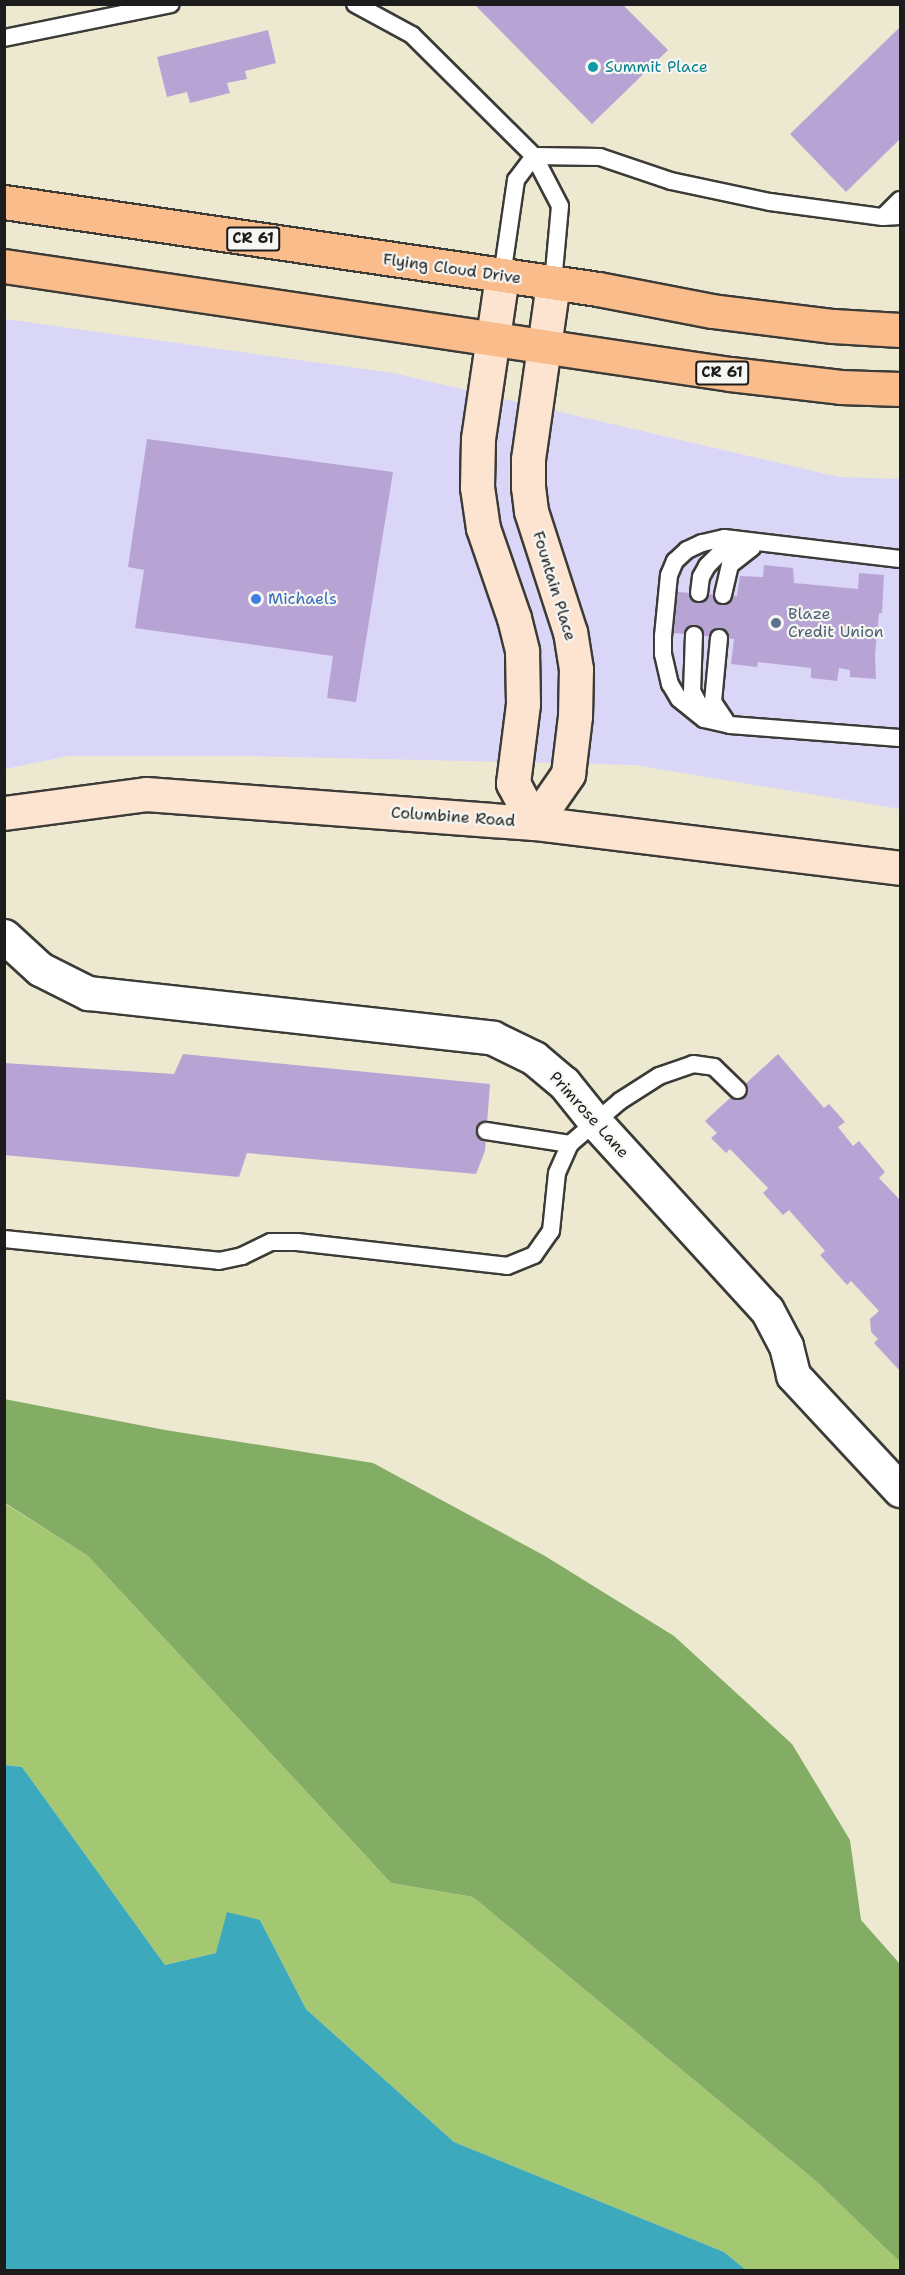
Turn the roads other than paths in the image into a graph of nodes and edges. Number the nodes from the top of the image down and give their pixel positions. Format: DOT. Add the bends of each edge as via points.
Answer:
graph roads {
  1 [pos="171,4"];
  2 [pos="355,4"];
  3 [pos="4,38"];
  4 [pos="534,156"];
  5 [pos="900,200"];
  6 [pos="4,202"];
  7 [pos="900,216"];
  8 [pos="883,217"];
  9 [pos="4,266"];
  10 [pos="502,276"];
  11 [pos="553,283"];
  12 [pos="900,330"];
  13 [pos="492,339"];
  14 [pos="544,347"];
  15 [pos="900,389"];
  16 [pos="761,543"];
  17 [pos="900,559"];
  18 [pos="699,593"];
  19 [pos="723,595"];
  20 [pos="694,635"];
  21 [pos="719,638"];
  22 [pos="730,725"];
  23 [pos="900,738"];
  24 [pos="4,813"];
  25 [pos="534,823"];
  26 [pos="900,868"];
  27 [pos="4,936"];
  28 [pos="738,1090"];
  29 [pos="596,1122"];
  30 [pos="486,1131"];
  31 [pos="570,1144"];
  32 [pos="4,1239"];
  33 [pos="900,1490"];
  1 -- 3 [label="lane"];
  2 -- 4 [label="lane" via="412,35"];
  4 -- 8 [label="lane" via="600,158 671,181 770,202"];
  4 -- 10 [label="lane" via="516,180"];
  4 -- 11 [label="lane" via="560,206"];
  5 -- 8 [label="lane"];
  6 -- 10 [label="main road, Flying Cloud Drive / CR 61"];
  7 -- 8 [label="lane"];
  9 -- 13 [label="main road, CR 61"];
  10 -- 11 [label="main road, Flying Cloud Drive / CR 61"];
  10 -- 13 [label="street"];
  11 -- 12 [label="main road, Flying Cloud Drive / CR 61" via="712,311"];
  11 -- 14 [label="street, Fountain Place"];
  13 -- 14 [label="main road, CR 61"];
  13 -- 25 [label="street" via="478,439 477,487 483,528 522,651 523,704 513,783"];
  14 -- 15 [label="main road, CR 61" via="840,387"];
  14 -- 25 [label="street, Fountain Place" via="528,459 528,487 531,512 570,632 576,669 568,774"];
  16 -- 17 [label="lane"];
  16 -- 18 [label="lane" via="718,555 701,577"];
  16 -- 19 [label="lane" via="730,565"];
  16 -- 22 [label="lane" via="724,538 702,543 675,561 669,575 663,654 670,684 690,710 704,719"];
  20 -- 22 [label="lane" via="692,691 709,714"];
  21 -- 22 [label="lane" via="713,702"];
  22 -- 23 [label="lane"];
  24 -- 25 [label="street, Columbine Road" via="146,794"];
  25 -- 26 [label="street, Columbine Road"];
  27 -- 29 [label="street, Primrose Lane" via="40,969 88,993 493,1038 534,1058 564,1083"];
  28 -- 29 [label="lane" via="714,1067 693,1064 639,1087"];
  29 -- 31 [label="lane"];
  29 -- 33 [label="street, Primrose Lane" via="767,1310 786,1346 794,1375"];
  30 -- 31 [label="lane"];
  31 -- 32 [label="lane" via="557,1173 551,1231 534,1255 507,1266 297,1242 271,1242 242,1256 219,1260"];
}
